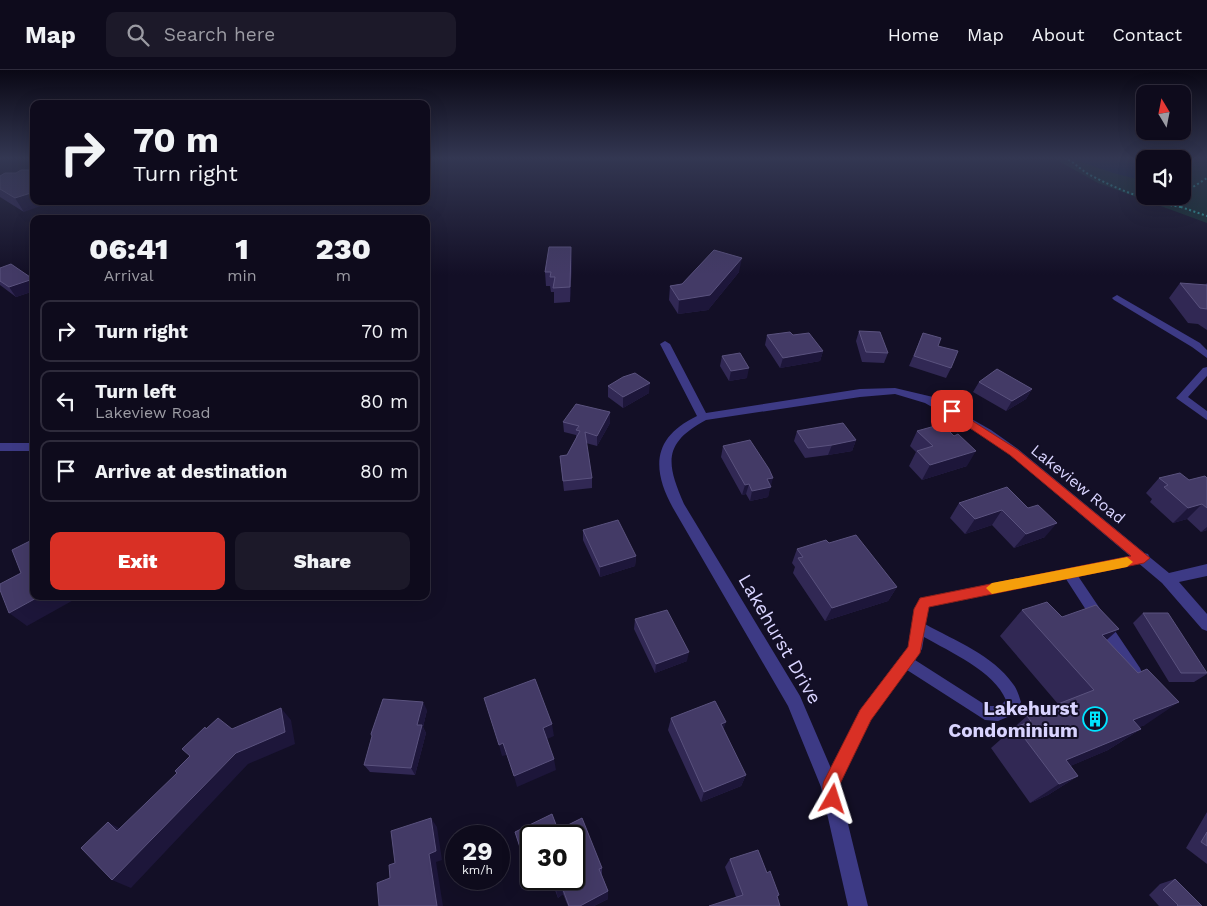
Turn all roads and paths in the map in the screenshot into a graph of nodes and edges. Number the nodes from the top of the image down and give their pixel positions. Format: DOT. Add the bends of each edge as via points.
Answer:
graph roads {
  1 [pos="1144,197"];
  2 [pos="1181,207"];
  3 [pos="1207,216"];
  4 [pos="1117,298"];
  5 [pos="665,344"];
  6 [pos="1207,355"];
  7 [pos="1207,370"];
  8 [pos="1207,416"];
  9 [pos="703,418"];
  10 [pos="0,447"];
  11 [pos="30,447"];
  12 [pos="1144,558"];
  13 [pos="1207,570"];
  14 [pos="1070,574"];
  15 [pos="1167,579"];
  16 [pos="1207,624"];
  17 [pos="919,627"];
  18 [pos="906,662"];
  19 [pos="1135,673"];
  20 [pos="830,787"];
  21 [pos="858,906"];
  1 -- 2 [label="path"];
  2 -- 3 [label="path"];
  4 -- 6 [label="street" via="1196,345"];
  5 -- 9 [label="street"];
  7 -- 8 [label="street" via="1181,398"];
  9 -- 12 [label="street, Lakeview Road" via="860,393 895,392 929,400 952,411 1007,448"];
  9 -- 20 [label="street, Lakehurst Drive" via="689,423 667,447 664,468 668,483 678,506 794,700"];
  10 -- 11 [label="lane"];
  12 -- 14 [label="lane"];
  12 -- 15 [label="street, Lakeview Road"];
  13 -- 15 [label="street"];
  14 -- 17 [label="lane" via="934,598 925,602 921,609"];
  14 -- 19 [label="lane"];
  15 -- 16 [label="street, Lakeview Road"];
  17 -- 18 [label="lane" via="915,649"];
  17 -- 18 [label="lane" via="997,674 1012,693 1014,702 998,715 985,712"];
  18 -- 20 [label="lane" via="865,715"];
  20 -- 21 [label="street, Lakehurst Drive"];
}
